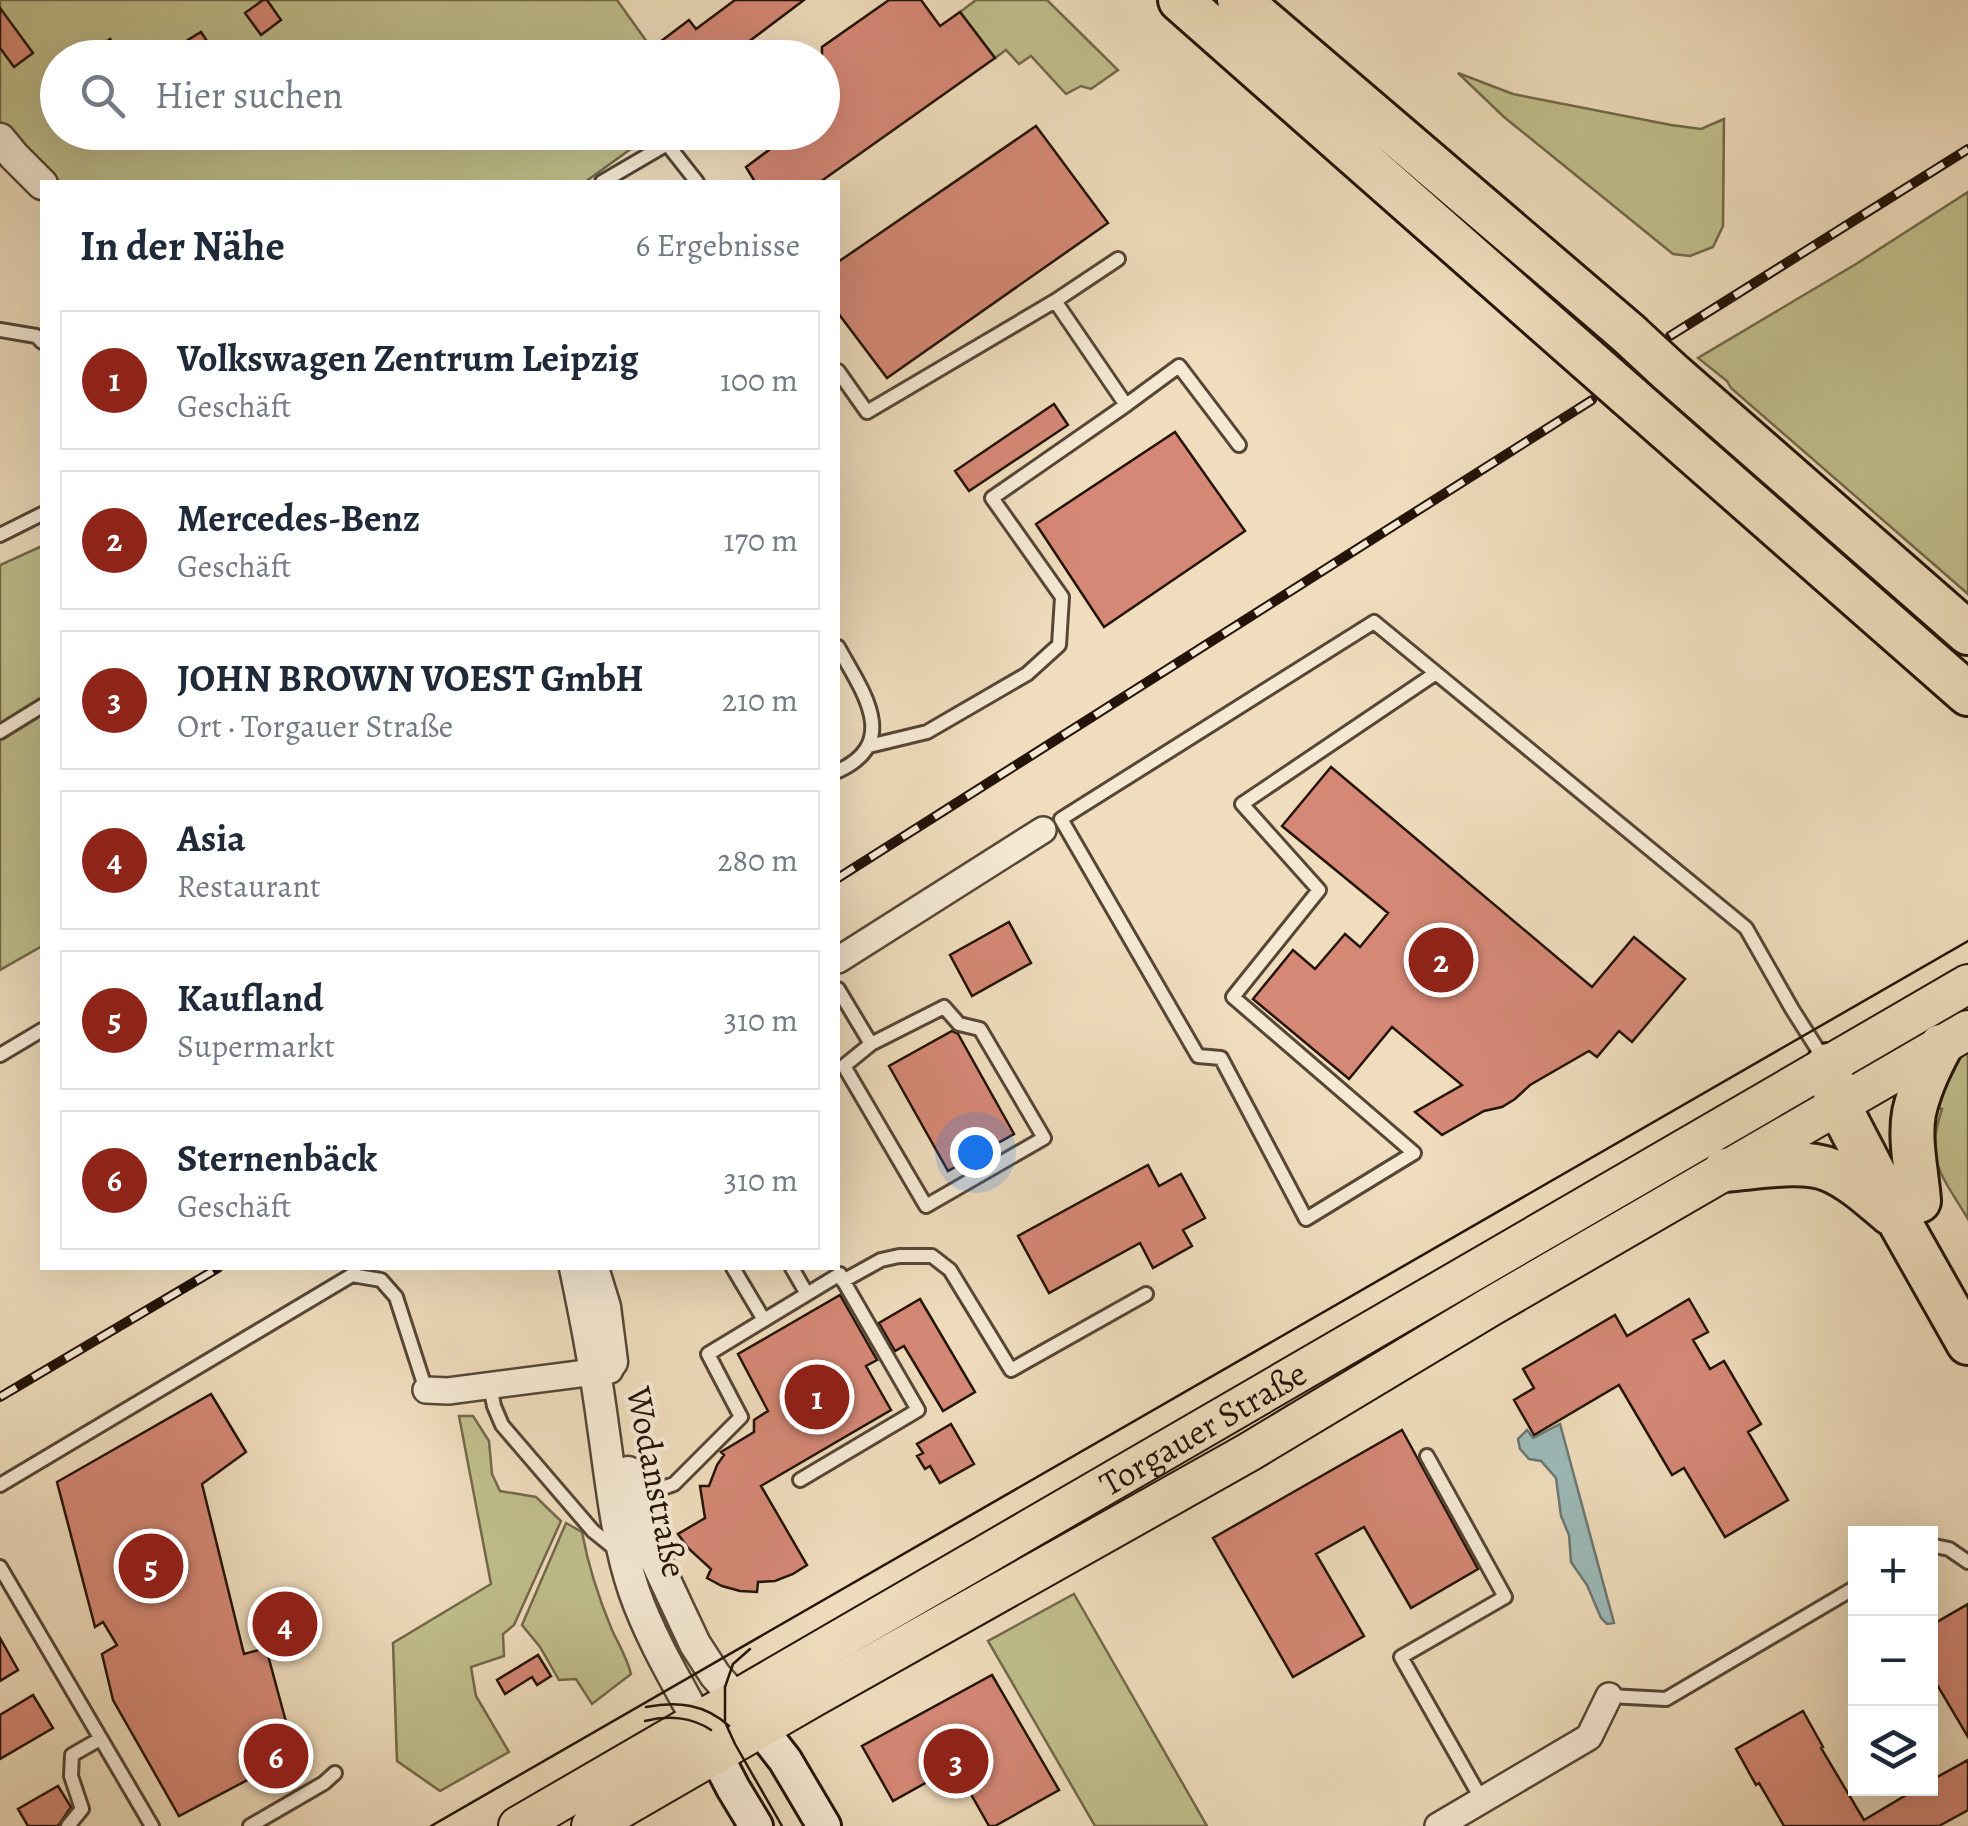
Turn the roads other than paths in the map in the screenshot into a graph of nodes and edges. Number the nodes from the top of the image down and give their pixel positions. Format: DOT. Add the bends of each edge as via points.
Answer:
graph roads {
  1 [pos="1180,0"];
  2 [pos="1239,0"];
  3 [pos="0,139"];
  4 [pos="658,150"];
  5 [pos="673,150"];
  6 [pos="605,180"];
  7 [pos="695,180"];
  8 [pos="40,182"];
  9 [pos="1118,259"];
  10 [pos="1055,301"];
  11 [pos="0,330"];
  12 [pos="40,340"];
  13 [pos="840,374"];
  14 [pos="1126,405"];
  15 [pos="1239,445"];
  16 [pos="40,515"];
  17 [pos="0,535"];
  18 [pos="1968,634"];
  19 [pos="840,651"];
  20 [pos="1436,673"];
  21 [pos="1968,694"];
  22 [pos="40,707"];
  23 [pos="0,732"];
  24 [pos="869,746"];
  25 [pos="840,769"];
  26 [pos="1044,830"];
  27 [pos="840,959"];
  28 [pos="1968,984"];
  29 [pos="840,992"];
  30 [pos="40,1031"];
  31 [pos="1955,1038"];
  32 [pos="871,1044"];
  33 [pos="0,1056"];
  34 [pos="1841,1088"];
  35 [pos="1725,1170"];
  36 [pos="1909,1210"];
  37 [pos="575,1270"];
  38 [pos="594,1270"];
  39 [pos="734,1270"];
  40 [pos="793,1270"];
  41 [pos="840,1274"];
  42 [pos="1968,1285"];
  43 [pos="807,1294"];
  44 [pos="1146,1294"];
  45 [pos="764,1320"];
  46 [pos="1968,1343"];
  47 [pos="604,1371"];
  48 [pos="490,1386"];
  49 [pos="426,1390"];
  50 [pos="1426,1456"];
  51 [pos="800,1480"];
  52 [pos="0,1485"];
  53 [pos="634,1498"];
  54 [pos="1938,1547"];
  55 [pos="624,1555"];
  56 [pos="1968,1562"];
  57 [pos="0,1567"];
  58 [pos="1848,1592"];
  59 [pos="1609,1696"];
  60 [pos="736,1699"];
  61 [pos="698,1721"];
  62 [pos="762,1728"];
  63 [pos="100,1739"];
  64 [pos="716,1754"];
  65 [pos="335,1773"];
  66 [pos="1482,1800"];
  67 [pos="1447,1824"];
  68 [pos="68,1826"];
  69 [pos="152,1826"];
  70 [pos="250,1826"];
  71 [pos="518,1826"];
  72 [pos="591,1826"];
  73 [pos="756,1826"];
  74 [pos="824,1826"];
  1 -- 21 [label="highway, bridge"];
  2 -- 18 [label="highway, bridge"];
  3 -- 8 [label="street"];
  4 -- 6 [label="lane"];
  5 -- 7 [label="lane"];
  9 -- 10 [label="lane"];
  10 -- 13 [label="lane" via="867,412"];
  10 -- 14 [label="lane"];
  11 -- 12 [label="lane"];
  14 -- 15 [label="lane" via="1179,366"];
  14 -- 24 [label="lane" via="992,498 1062,597 1059,645 1028,674 927,732"];
  16 -- 17 [label="lane"];
  19 -- 24 [label="lane" via="872,710"];
  20 -- 20 [label="lane" via="1374,622 1061,819 1198,1056 1221,1058 1306,1219 1414,1152 1233,997 1318,890 1242,804"];
  20 -- 34 [label="lane" via="1746,928"];
  22 -- 23 [label="lane"];
  24 -- 25 [label="lane"];
  26 -- 27 [label="street"];
  28 -- 34 [label="main road, Torgauer Straße" via="1889,1031"];
  29 -- 32 [label="lane"];
  30 -- 33 [label="lane"];
  31 -- 34 [label="main road"];
  31 -- 36 [label="highway" via="1931,1065 1914,1110"];
  32 -- 32 [label="lane" via="844,1066 926,1206 1044,1138 980,1029 959,1024 944,1008"];
  34 -- 35 [label="main road, Torgauer Straße"];
  34 -- 36 [label="highway"];
  34 -- 60 [label="main road, Torgauer Straße"];
  35 -- 36 [label="highway" via="1798,1164 1831,1170"];
  35 -- 62 [label="main road, Torgauer Straße" via="1250,1452"];
  36 -- 42 [label="highway"];
  36 -- 46 [label="highway"];
  37 -- 47 [label="street, Wodanstraße"];
  38 -- 47 [label="street, Wodanstraße" via="605,1307"];
  39 -- 45 [label="lane"];
  40 -- 43 [label="lane"];
  41 -- 43 [label="lane"];
  41 -- 44 [label="lane" via="899,1256 932,1256 950,1270 1011,1370"];
  41 -- 51 [label="lane" via="918,1410"];
  43 -- 45 [label="lane"];
  45 -- 53 [label="lane" via="708,1354 741,1417 674,1484"];
  47 -- 48 [label="street"];
  47 -- 53 [label="street, Wodanstraße"];
  47 -- 55 [label="street, Wodanstraße" via="610,1476"];
  48 -- 49 [label="street"];
  48 -- 55 [label="lane" via="502,1425 592,1531"];
  49 -- 52 [label="lane" via="396,1297 381,1280 352,1275"];
  50 -- 66 [label="lane" via="1505,1597 1401,1657"];
  53 -- 60 [label="street, Wodanstraße" via="644,1535 695,1644"];
  54 -- 56 [label="lane"];
  55 -- 61 [label="street, Wodanstraße" via="659,1649"];
  57 -- 63 [label="lane"];
  58 -- 59 [label="lane" via="1666,1699"];
  59 -- 66 [label="street" via="1588,1737"];
  60 -- 61 [label="main road, Torgauer Straße"];
  60 -- 62 [label="main road, Wodanstraße"];
  61 -- 64 [label="main road, Wodanstraße"];
  61 -- 71 [label="main road, Torgauer Straße"];
  62 -- 64 [label="main road, Torgauer Straße"];
  62 -- 74 [label="main road, Wodanstraße"];
  63 -- 68 [label="lane" via="72,1755 82,1809"];
  63 -- 69 [label="lane"];
  64 -- 72 [label="main road, Torgauer Straße"];
  64 -- 73 [label="main road, Wodanstraße"];
  65 -- 70 [label="lane"];
  66 -- 67 [label="street"];
}
